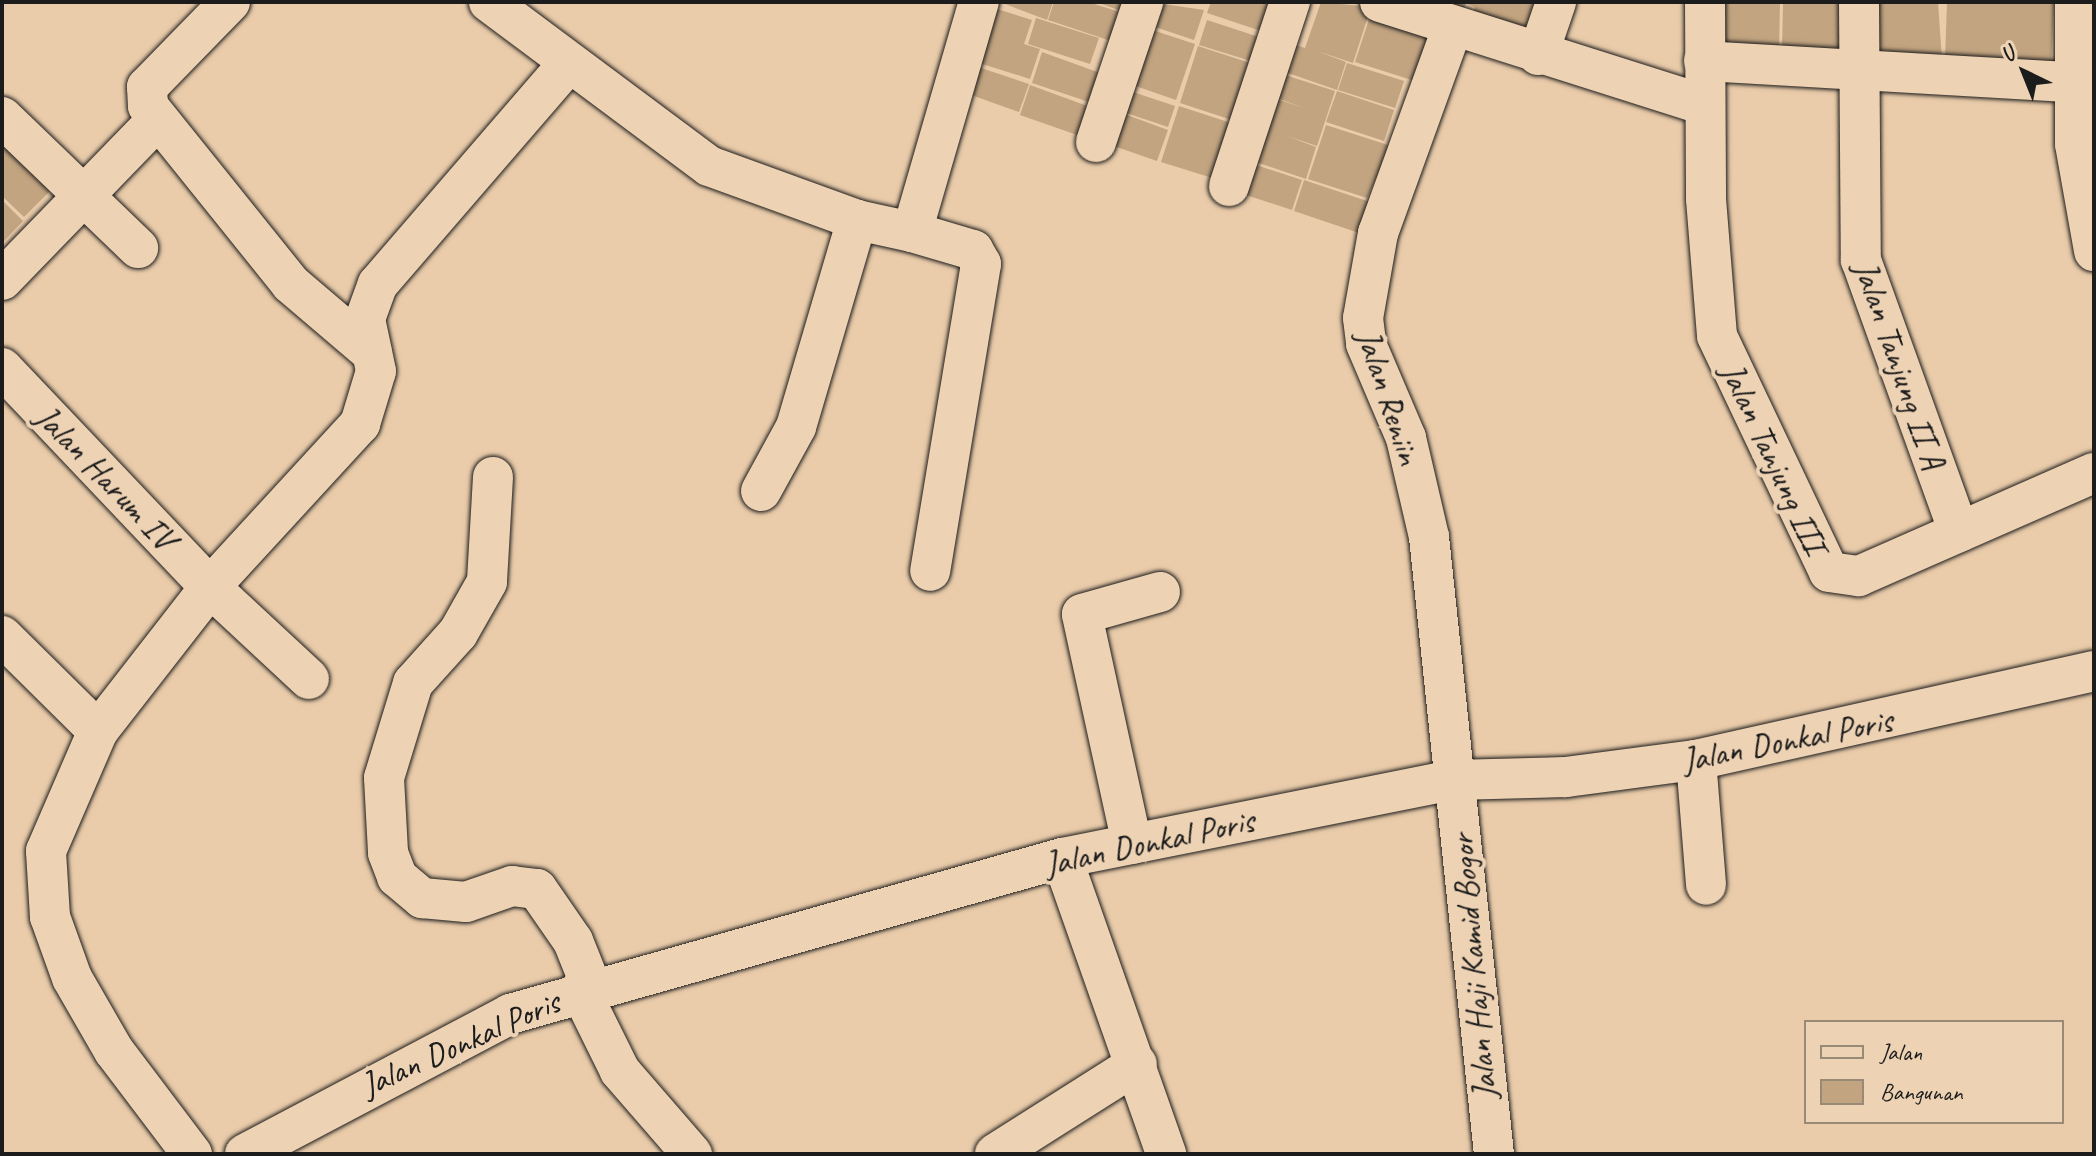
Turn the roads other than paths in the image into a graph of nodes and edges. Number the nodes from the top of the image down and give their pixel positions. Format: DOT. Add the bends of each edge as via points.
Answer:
graph roads {
  1 [pos="230,2"];
  2 [pos="489,2"];
  3 [pos="979,2"];
  4 [pos="1143,2"];
  5 [pos="1290,2"];
  6 [pos="1380,2"];
  7 [pos="1556,2"];
  8 [pos="1705,2"];
  9 [pos="1859,2"];
  10 [pos="2075,2"];
  11 [pos="1453,26"];
  12 [pos="1538,55"];
  13 [pos="1704,61"];
  14 [pos="569,63"];
  15 [pos="1857,71"];
  16 [pos="2073,82"];
  17 [pos="1705,105"];
  18 [pos="2,117"];
  19 [pos="156,121"];
  20 [pos="1096,142"];
  21 [pos="1229,186"];
  22 [pos="81,194"];
  23 [pos="857,220"];
  24 [pos="912,232"];
  25 [pos="138,248"];
  26 [pos="2094,251"];
  27 [pos="2,280"];
  28 [pos="372,353"];
  29 [pos="2,368"];
  30 [pos="2094,473"];
  31 [pos="493,477"];
  32 [pos="761,491"];
  33 [pos="1959,532"];
  34 [pos="930,571"];
  35 [pos="210,587"];
  36 [pos="1160,592"];
  37 [pos="2,636"];
  38 [pos="2094,671"];
  39 [pos="309,679"];
  40 [pos="98,731"];
  41 [pos="1696,760"];
  42 [pos="1454,780"];
  43 [pos="1132,844"];
  44 [pos="1062,858"];
  45 [pos="1706,885"];
  46 [pos="586,988"];
  47 [pos="1137,1064"];
  48 [pos="192,1154"];
  49 [pos="245,1154"];
  50 [pos="692,1154"];
  51 [pos="995,1154"];
  52 [pos="1166,1154"];
  53 [pos="1494,1154"];
  1 -- 19 [label="street" via="147,87"];
  2 -- 14 [label="street"];
  3 -- 24 [label="street"];
  4 -- 20 [label="street"];
  5 -- 21 [label="street"];
  6 -- 11 [label="street"];
  7 -- 12 [label="street"];
  8 -- 13 [label="street, Jalan Tanjung III"];
  9 -- 15 [label="street, Jalan Tanjung II A"];
  10 -- 16 [label="street"];
  11 -- 12 [label="street"];
  11 -- 42 [label="street, Jalan Reniin" via="1378,233 1364,281 1363,318 1366,344 1406,438 1429,537"];
  12 -- 17 [label="street"];
  13 -- 15 [label="street"];
  13 -- 17 [label="street, Jalan Tanjung III"];
  14 -- 23 [label="street" via="709,166"];
  14 -- 28 [label="street" via="378,284 365,319"];
  15 -- 16 [label="street"];
  15 -- 33 [label="street, Jalan Tanjung II A" via="1861,260"];
  16 -- 26 [label="street" via="2075,144"];
  17 -- 33 [label="street, Jalan Tanjung III" via="1717,336 1824,565 1835,577 1859,576"];
  18 -- 22 [label="street"];
  19 -- 22 [label="street"];
  19 -- 28 [label="street" via="307,302"];
  22 -- 25 [label="street"];
  22 -- 27 [label="street"];
  23 -- 24 [label="street"];
  23 -- 32 [label="street" via="796,427"];
  24 -- 34 [label="street" via="973,250 981,264"];
  28 -- 35 [label="street" via="372,397 360,424"];
  29 -- 35 [label="street, Jalan Harum IV"];
  30 -- 33 [label="street, Jalan Tanjung III"];
  31 -- 46 [label="street" via="487,582 458,633 413,683 384,778 388,853 397,877 422,898 466,902 512,886 537,889 566,928"];
  35 -- 39 [label="street, Jalan Harum IV"];
  35 -- 40 [label="street"];
  36 -- 43 [label="street" via="1082,614"];
  37 -- 40 [label="street"];
  38 -- 41 [label="street, Jalan Donkal Poris"];
  40 -- 48 [label="street" via="46,851 50,917 72,978 114,1051"];
  41 -- 42 [label="street, Jalan Donkal Poris" via="1566,777"];
  41 -- 45 [label="street"];
  42 -- 43 [label="street, Jalan Donkal Poris"];
  42 -- 53 [label="street, Jalan Haji Kamid Bogor"];
  43 -- 44 [label="street, Jalan Donkal Poris"];
  44 -- 46 [label="street, Jalan Donkal Poris" via="777,944"];
  44 -- 47 [label="street"];
  46 -- 49 [label="street, Jalan Donkal Poris" via="496,1020"];
  46 -- 50 [label="street" via="620,1071"];
  47 -- 51 [label="street"];
  47 -- 52 [label="street"];
}
